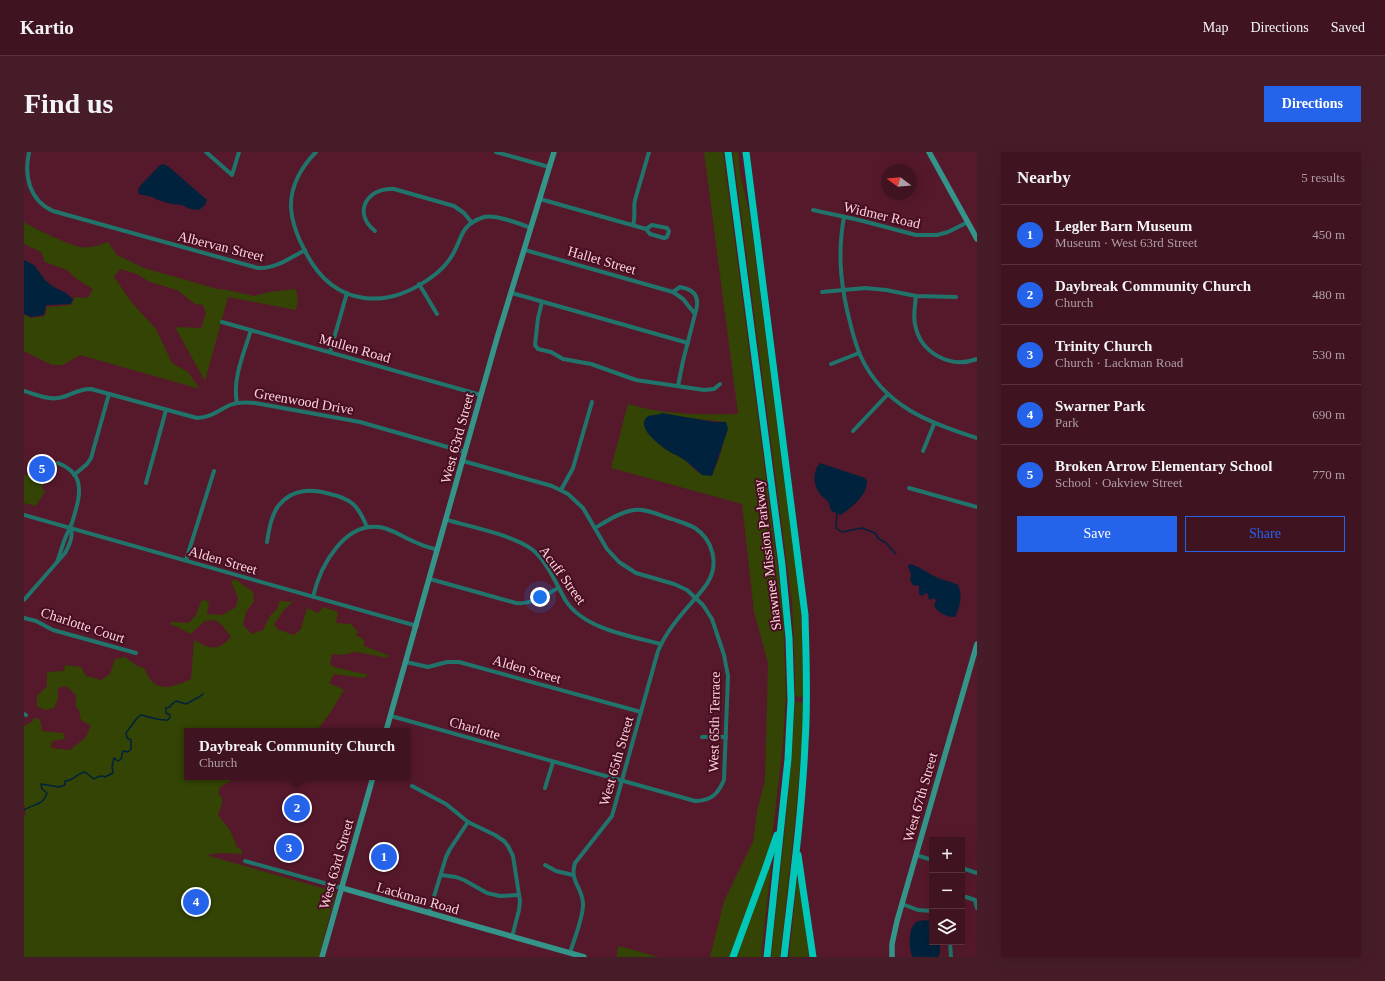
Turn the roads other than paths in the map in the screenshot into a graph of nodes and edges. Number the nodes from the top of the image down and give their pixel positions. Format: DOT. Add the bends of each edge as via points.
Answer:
graph roads {
  1 [pos="29,152"];
  2 [pos="206,152"];
  3 [pos="239,152"];
  4 [pos="316,152"];
  5 [pos="496,152"];
  6 [pos="554,152"];
  7 [pos="649,152"];
  8 [pos="728,152"];
  9 [pos="742,152"];
  10 [pos="746,152"];
  11 [pos="929,152"];
  12 [pos="549,167"];
  13 [pos="750,186"];
  14 [pos="540,199"];
  15 [pos="813,210"];
  16 [pos="844,217"];
  17 [pos="472,222"];
  18 [pos="968,222"];
  19 [pos="633,225"];
  20 [pos="531,228"];
  21 [pos="646,229"];
  22 [pos="375,231"];
  23 [pos="977,238"];
  24 [pos="305,250"];
  25 [pos="525,250"];
  26 [pos="419,284"];
  27 [pos="843,290"];
  28 [pos="673,292"];
  29 [pos="822,292"];
  30 [pos="346,293"];
  31 [pos="512,293"];
  32 [pos="916,296"];
  33 [pos="956,297"];
  34 [pos="542,302"];
  35 [pos="437,314"];
  36 [pos="695,314"];
  37 [pos="222,322"];
  38 [pos="251,330"];
  39 [pos="688,343"];
  40 [pos="330,352"];
  41 [pos="860,353"];
  42 [pos="977,359"];
  43 [pos="831,364"];
  44 [pos="720,384"];
  45 [pos="678,386"];
  46 [pos="24,391"];
  47 [pos="109,394"];
  48 [pos="888,394"];
  49 [pos="481,395"];
  50 [pos="592,402"];
  51 [pos="237,404"];
  52 [pos="166,410"];
  53 [pos="934,424"];
  54 [pos="853,431"];
  55 [pos="977,438"];
  56 [pos="923,451"];
  57 [pos="465,452"];
  58 [pos="463,461"];
  59 [pos="58,463"];
  60 [pos="214,471"];
  61 [pos="74,475"];
  62 [pos="146,483"];
  63 [pos="909,488"];
  64 [pos="561,490"];
  65 [pos="977,507"];
  66 [pos="24,515"];
  67 [pos="447,520"];
  68 [pos="367,527"];
  69 [pos="71,528"];
  70 [pos="595,528"];
  71 [pos="267,542"];
  72 [pos="438,550"];
  73 [pos="186,560"];
  74 [pos="430,579"];
  75 [pos="558,588"];
  76 [pos="313,597"];
  77 [pos="696,598"];
  78 [pos="24,600"];
  79 [pos="24,618"];
  80 [pos="417,626"];
  81 [pos="661,644"];
  82 [pos="977,644"];
  83 [pos="136,654"];
  84 [pos="406,662"];
  85 [pos="641,712"];
  86 [pos="391,716"];
  87 [pos="387,728"];
  88 [pos="702,737"];
  89 [pos="726,737"];
  90 [pos="553,762"];
  91 [pos="372,780"];
  92 [pos="622,781"];
  93 [pos="412,786"];
  94 [pos="545,788"];
  95 [pos="708,800"];
  96 [pos="782,820"];
  97 [pos="468,822"];
  98 [pos="797,841"];
  99 [pos="916,855"];
  100 [pos="929,859"];
  101 [pos="245,861"];
  102 [pos="545,864"];
  103 [pos="965,869"];
  104 [pos="977,873"];
  105 [pos="573,875"];
  106 [pos="441,876"];
  107 [pos="342,888"];
  108 [pos="519,895"];
  109 [pos="965,897"];
  110 [pos="902,904"];
  111 [pos="977,908"];
  112 [pos="929,911"];
  113 [pos="429,913"];
  114 [pos="512,937"];
  115 [pos="950,945"];
  116 [pos="570,953"];
  117 [pos="322,957"];
  118 [pos="584,957"];
  119 [pos="733,957"];
  120 [pos="767,957"];
  121 [pos="784,957"];
  122 [pos="813,957"];
  123 [pos="892,957"];
  124 [pos="951,957"];
  1 -- 24 [label="street, Albervan Street" via="25,167 28,186 39,202 53,211 258,268 267,269"];
  2 -- 3 [label="street" via="232,175"];
  4 -- 24 [label="street" via="300,172 292,198 294,227"];
  5 -- 12 [label="street"];
  6 -- 12 [label="street, West 63rd Street"];
  7 -- 19 [label="street" via="635,200"];
  8 -- 96 [label="highway, Shawnee Mission Parkway" via="787,602 790,727"];
  9 -- 13 [label="highway"];
  10 -- 13 [label="highway, Shawnee Mission Parkway"];
  11 -- 18 [label="street"];
  12 -- 14 [label="street, West 63rd Street"];
  13 -- 98 [label="highway, Shawnee Mission Parkway" via="805,616 806,742"];
  14 -- 19 [label="street"];
  14 -- 20 [label="street, West 63rd Street"];
  15 -- 16 [label="street, Widmer Road"];
  16 -- 18 [label="street, Widmer Road" via="909,234 927,236 948,232"];
  16 -- 27 [label="street" via="840,250"];
  17 -- 20 [label="street" via="491,217"];
  17 -- 22 [label="street" via="454,206 388,188 375,192 364,204 366,222"];
  17 -- 26 [label="street" via="466,227 448,262 436,274"];
  18 -- 23 [label="street"];
  19 -- 21 [label="street"];
  20 -- 25 [label="street, West 63rd Street"];
  21 -- 21 [label="street" via="650,234 664,238 669,231 667,228 652,225"];
  24 -- 30 [label="street" via="324,279"];
  25 -- 28 [label="street, Hallet Street"];
  25 -- 31 [label="street, West 63rd Street"];
  26 -- 30 [label="street" via="401,294 380,299 361,298"];
  26 -- 35 [label="street"];
  27 -- 29 [label="street"];
  27 -- 32 [label="street" via="877,288"];
  27 -- 41 [label="street"];
  28 -- 36 [label="street, Hallet Street" via="683,299"];
  28 -- 36 [label="street, Hallet Street" via="680,287 687,288 696,296 698,302"];
  30 -- 40 [label="street"];
  31 -- 34 [label="street"];
  31 -- 49 [label="street, West 63rd Street"];
  32 -- 33 [label="street"];
  32 -- 42 [label="street" via="915,325 926,347 936,356 949,361"];
  34 -- 39 [label="street"];
  34 -- 45 [label="street" via="536,328 538,349 636,380"];
  36 -- 39 [label="street, Hallet Street"];
  37 -- 38 [label="street, Mullen Road"];
  38 -- 40 [label="street, Mullen Road"];
  38 -- 51 [label="street" via="236,383"];
  39 -- 45 [label="street, Hallet Street"];
  40 -- 49 [label="street, Mullen Road"];
  41 -- 43 [label="street"];
  41 -- 48 [label="street" via="869,371"];
  44 -- 45 [label="street" via="714,389 704,390"];
  46 -- 47 [label="street, Greenwood Drive" via="49,398 58,398 83,389"];
  47 -- 52 [label="street, Greenwood Drive"];
  47 -- 61 [label="street" via="91,458"];
  48 -- 53 [label="street" via="907,410"];
  48 -- 54 [label="street"];
  49 -- 57 [label="street, West 63rd Street"];
  50 -- 64 [label="street" via="573,468"];
  51 -- 52 [label="street, Greenwood Drive" via="232,404 205,418 190,417"];
  51 -- 57 [label="street, Greenwood Drive" via="255,403 360,422"];
  52 -- 62 [label="street"];
  53 -- 55 [label="street"];
  53 -- 56 [label="street"];
  57 -- 58 [label="street, West 63rd Street"];
  58 -- 64 [label="street"];
  58 -- 67 [label="street, West 63rd Street"];
  59 -- 61 [label="street"];
  60 -- 73 [label="street"];
  61 -- 69 [label="street" via="80,491"];
  63 -- 65 [label="street"];
  64 -- 70 [label="street" via="580,504"];
  66 -- 69 [label="street, Alden Street"];
  67 -- 72 [label="street, West 63rd Street"];
  67 -- 75 [label="street, Acuff Street" via="525,545 543,561"];
  68 -- 71 [label="street" via="359,510 349,500 317,491 302,491 280,504 272,519"];
  68 -- 72 [label="street" via="384,528"];
  68 -- 76 [label="street" via="348,537 326,562"];
  69 -- 73 [label="street, Alden Street"];
  69 -- 78 [label="street" via="57,562"];
  70 -- 77 [label="street" via="607,549 619,562 636,573 682,588"];
  70 -- 77 [label="street" via="634,510 696,528 702,533 713,555 712,575"];
  72 -- 74 [label="street, West 63rd Street"];
  73 -- 76 [label="street, Alden Street"];
  74 -- 75 [label="street" via="523,604"];
  74 -- 80 [label="street, West 63rd Street"];
  75 -- 81 [label="street, Acuff Street" via="569,605 585,620"];
  76 -- 80 [label="street, Alden Street"];
  77 -- 81 [label="street, West 65th Street" via="670,628"];
  77 -- 89 [label="street, West 65th Terrace" via="712,619 726,665"];
  79 -- 83 [label="street, Charlotte Court" via="53,630"];
  80 -- 84 [label="street, West 63rd Street"];
  81 -- 85 [label="street, West 65th Street"];
  82 -- 99 [label="street, West 67th Street"];
  84 -- 85 [label="street, Alden Street" via="428,667 459,662"];
  84 -- 86 [label="street, West 63rd Street"];
  85 -- 92 [label="street, West 65th Street"];
  86 -- 87 [label="street, West 63rd Street"];
  86 -- 90 [label="street, Charlotte"];
  88 -- 89 [label="street"];
  89 -- 95 [label="street, West 65th Terrace" via="724,780 720,790"];
  90 -- 92 [label="street, Charlotte"];
  90 -- 94 [label="street"];
  91 -- 107 [label="street, West 63rd Street"];
  92 -- 95 [label="street, Charlotte" via="690,800"];
  92 -- 105 [label="street, West 65th Street" via="612,816 577,859"];
  93 -- 97 [label="street" via="446,804"];
  96 -- 119 [label="highway"];
  96 -- 120 [label="highway, Shawnee Mission Parkway"];
  97 -- 106 [label="street" via="450,849"];
  97 -- 108 [label="street" via="495,835 508,846 513,856"];
  98 -- 121 [label="highway, Shawnee Mission Parkway"];
  98 -- 122 [label="highway"];
  99 -- 100 [label="street"];
  99 -- 110 [label="street, West 67th Street"];
  101 -- 107 [label="street, Lackman Road"];
  102 -- 105 [label="street" via="556,871"];
  103 -- 104 [label="street"];
  105 -- 116 [label="street" via="583,906"];
  106 -- 108 [label="street" via="456,877 487,893 500,896"];
  106 -- 113 [label="street"];
  107 -- 113 [label="street, Lackman Road"];
  107 -- 117 [label="street, West 63rd Street"];
  108 -- 114 [label="street" via="519,910"];
  109 -- 111 [label="street" via="975,900"];
  110 -- 112 [label="street"];
  110 -- 123 [label="street, West 67th Street" via="892,944"];
  113 -- 114 [label="street, Lackman Road"];
  114 -- 116 [label="street, Lackman Road"];
  115 -- 124 [label="street"];
  116 -- 118 [label="street, Lackman Road"];
}
